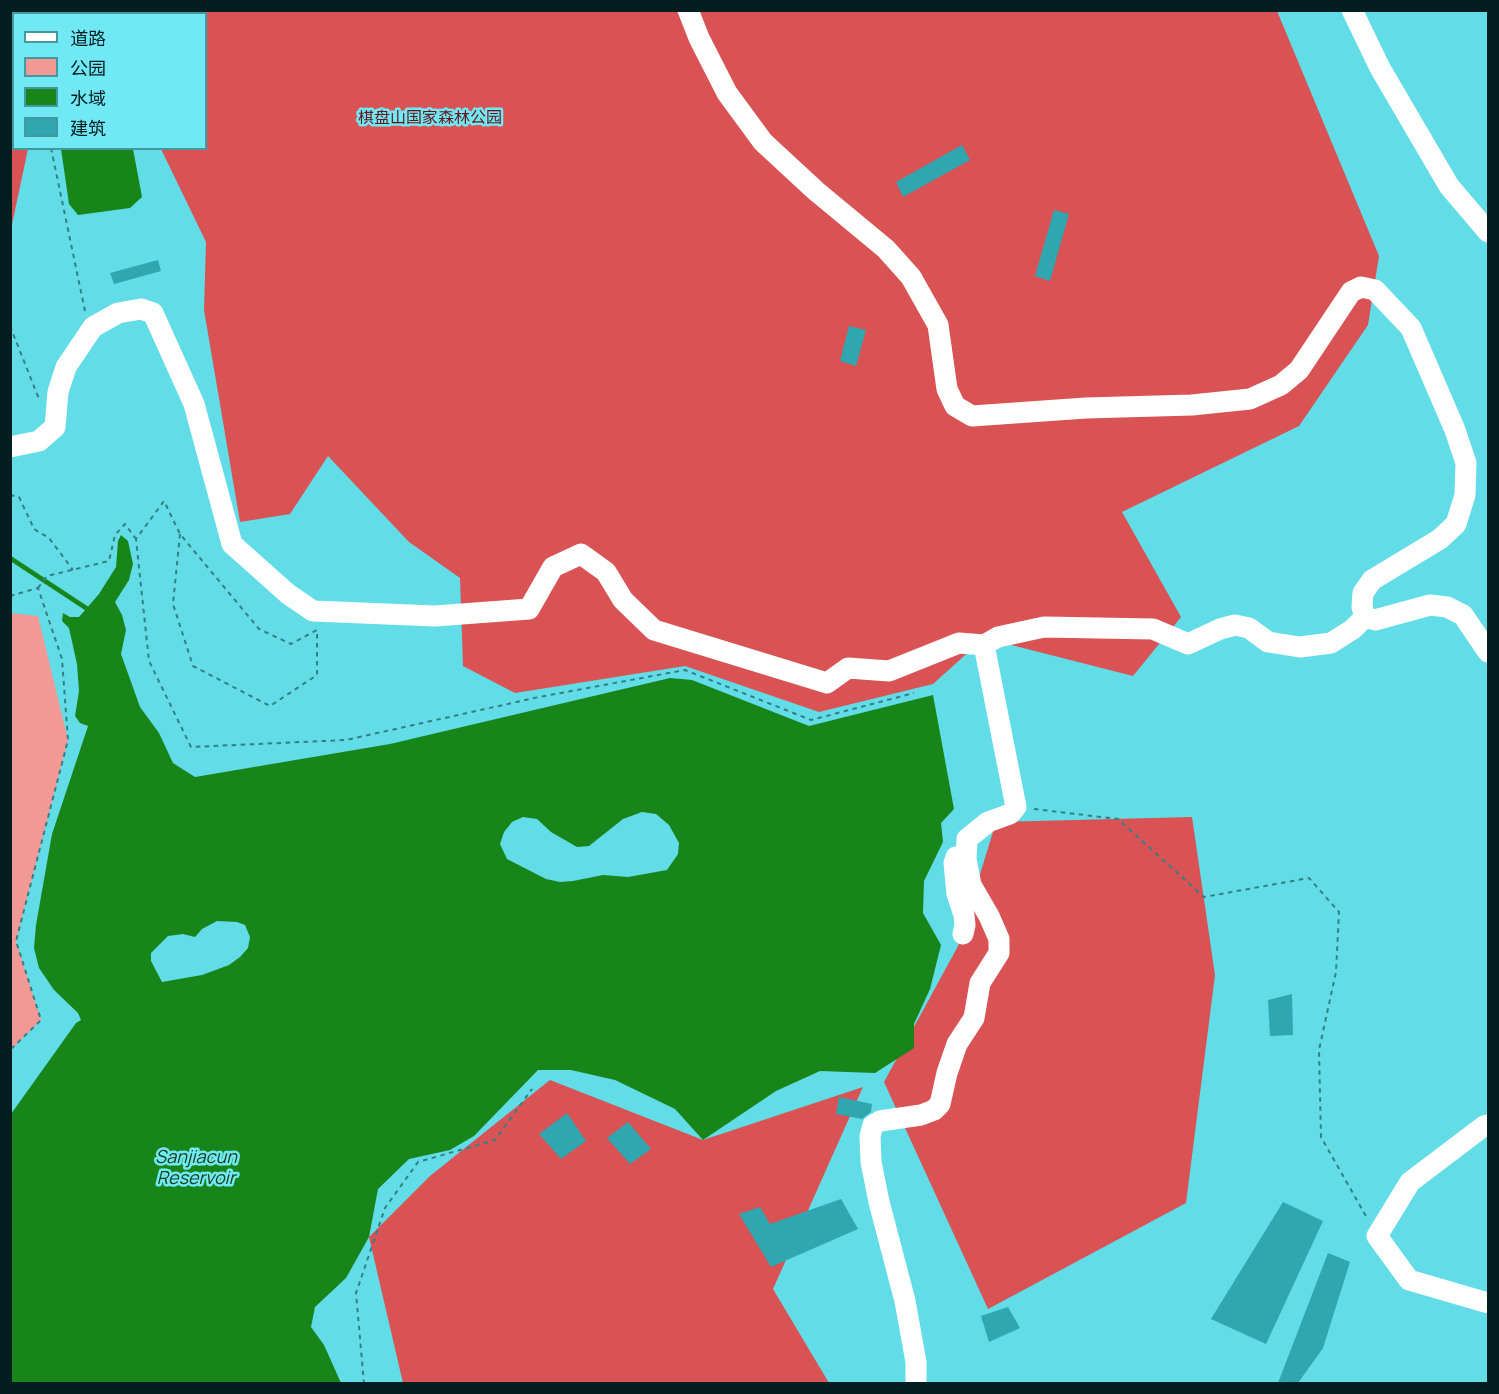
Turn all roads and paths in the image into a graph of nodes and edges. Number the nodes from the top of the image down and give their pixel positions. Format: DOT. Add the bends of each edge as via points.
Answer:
graph roads {
  1 [pos="688,10"];
  2 [pos="1352,10"];
  3 [pos="51,150"];
  4 [pos="1488,232"];
  5 [pos="10,326"];
  6 [pos="93,327"];
  7 [pos="41,405"];
  8 [pos="10,447"];
  9 [pos="10,495"];
  10 [pos="180,534"];
  11 [pos="136,539"];
  12 [pos="74,570"];
  13 [pos="38,588"];
  14 [pos="10,596"];
  15 [pos="1365,617"];
  16 [pos="984,645"];
  17 [pos="1488,652"];
  18 [pos="914,693"];
  19 [pos="1016,807"];
  20 [pos="967,839"];
  21 [pos="963,933"];
  22 [pos="10,1050"];
  23 [pos="532,1089"];
  24 [pos="1488,1125"];
  25 [pos="1377,1236"];
  26 [pos="1488,1303"];
  27 [pos="364,1383"];
  28 [pos="916,1383"];
  1 -- 15 [label="street" via="727,93 763,142 886,249 911,277 938,325 947,389 956,406 972,416 1250,399 1281,385 1299,370 1351,292 1361,287 1375,290 1411,328 1466,463 1465,495 1456,524 1440,539 1372,580 1363,593"];
  2 -- 4 [label="street" via="1380,68 1449,186"];
  3 -- 6 [label="path" via="83,307"];
  5 -- 7 [label="path"];
  6 -- 8 [label="street" via="66,367 58,392 55,427 39,441"];
  6 -- 16 [label="street" via="118,313 141,309 153,313 194,404 232,544 313,611 435,616 529,609 553,567 581,554 606,572 623,600 654,630 827,682 848,668 889,672 959,643"];
  9 -- 12 [label="path" via="19,497 34,530 49,538"];
  10 -- 10 [label="path" via="173,604 193,666 270,706 317,675 317,630 291,644 259,629"];
  10 -- 11 [label="path" via="164,501"];
  11 -- 12 [label="path" via="125,524 115,535 108,561"];
  11 -- 18 [label="path" via="149,661 191,747 346,740 539,697 685,670 811,720"];
  12 -- 13 [label="path" via="47,576"];
  13 -- 14 [label="path"];
  13 -- 22 [label="path" via="62,659 68,740 16,941 41,1020"];
  15 -- 16 [label="street" via="1331,643 1300,647 1268,642 1249,628 1235,625 1188,644 1153,629 1044,627 998,637"];
  15 -- 17 [label="street" via="1375,620 1430,605 1447,607 1463,615"];
  16 -- 19 [label="street"];
  19 -- 20 [label="street"];
  19 -- 25 [label="path" via="1118,819 1204,897 1309,878 1339,912 1336,972 1319,1050 1321,1137"];
  20 -- 21 [label="street" via="954,863 964,915"];
  20 -- 28 [label="street" via="971,885 999,939 999,953 980,983 974,1018 957,1044 940,1104 921,1115 880,1121 873,1125 870,1136 879,1202 905,1301"];
  23 -- 27 [label="path" via="495,1140 418,1162 385,1208 356,1293"];
  24 -- 25 [label="street" via="1410,1182"];
  25 -- 26 [label="street" via="1409,1280"];
}
